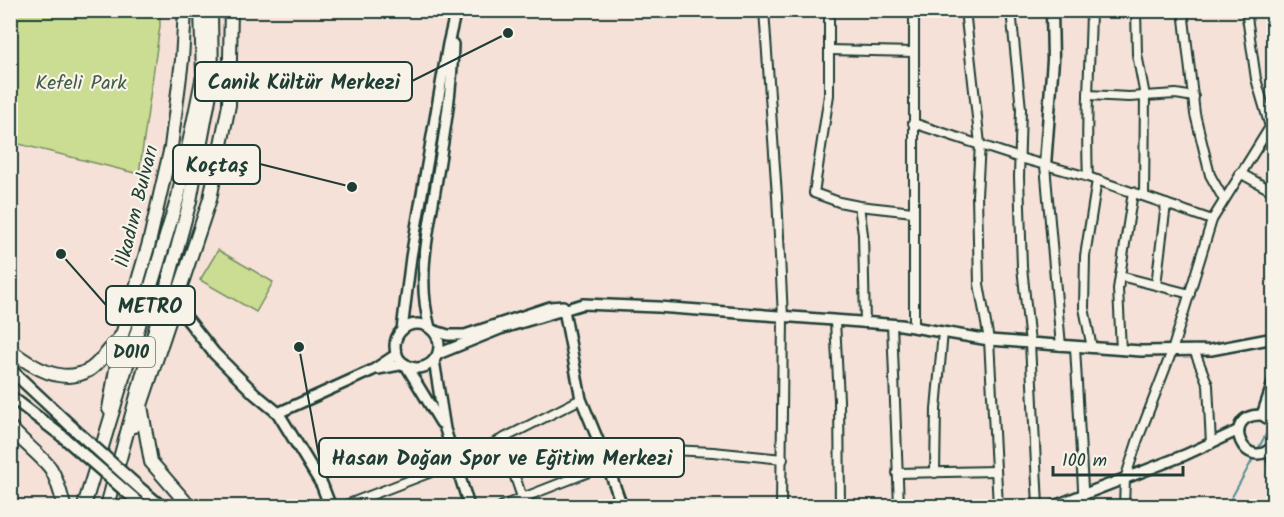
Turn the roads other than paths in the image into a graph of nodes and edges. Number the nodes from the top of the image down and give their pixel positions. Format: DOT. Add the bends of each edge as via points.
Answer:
graph roads {
  1 [pos="186,10"];
  2 [pos="201,10"];
  3 [pos="211,10"];
  4 [pos="231,10"];
  5 [pos="456,10"];
  6 [pos="764,10"];
  7 [pos="829,10"];
  8 [pos="914,10"];
  9 [pos="964,10"];
  10 [pos="1011,10"];
  11 [pos="1052,10"];
  12 [pos="1091,10"];
  13 [pos="1136,10"];
  14 [pos="1183,10"];
  15 [pos="1246,10"];
  16 [pos="453,21"];
  17 [pos="829,50"];
  18 [pos="914,52"];
  19 [pos="1088,95"];
  20 [pos="1145,96"];
  21 [pos="1194,97"];
  22 [pos="913,123"];
  23 [pos="1272,128"];
  24 [pos="980,144"];
  25 [pos="1020,158"];
  26 [pos="1045,165"];
  27 [pos="1240,173"];
  28 [pos="1088,177"];
  29 [pos="1097,180"];
  30 [pos="1133,192"];
  31 [pos="1274,192"];
  32 [pos="1144,196"];
  33 [pos="184,199"];
  34 [pos="1224,200"];
  35 [pos="1166,204"];
  36 [pos="859,206"];
  37 [pos="913,212"];
  38 [pos="1212,220"];
  39 [pos="1120,276"];
  40 [pos="1156,285"];
  41 [pos="1190,294"];
  42 [pos="176,305"];
  43 [pos="578,306"];
  44 [pos="564,310"];
  45 [pos="783,316"];
  46 [pos="835,321"];
  47 [pos="865,323"];
  48 [pos="892,324"];
  49 [pos="914,327"];
  50 [pos="431,329"];
  51 [pos="402,330"];
  52 [pos="942,332"];
  53 [pos="122,335"];
  54 [pos="1274,338"];
  55 [pos="989,340"];
  56 [pos="1030,343"];
  57 [pos="1061,346"];
  58 [pos="1075,347"];
  59 [pos="1092,348"];
  60 [pos="10,350"];
  61 [pos="1121,350"];
  62 [pos="1194,350"];
  63 [pos="1172,351"];
  64 [pos="397,354"];
  65 [pos="436,357"];
  66 [pos="405,364"];
  67 [pos="10,369"];
  68 [pos="373,370"];
  69 [pos="1274,380"];
  70 [pos="10,396"];
  71 [pos="581,399"];
  72 [pos="141,406"];
  73 [pos="278,413"];
  74 [pos="1274,414"];
  75 [pos="1262,415"];
  76 [pos="1274,423"];
  77 [pos="10,427"];
  78 [pos="445,429"];
  79 [pos="1239,430"];
  80 [pos="502,439"];
  81 [pos="1211,444"];
  82 [pos="103,445"];
  83 [pos="1272,447"];
  84 [pos="122,455"];
  85 [pos="783,459"];
  86 [pos="606,461"];
  87 [pos="455,463"];
  88 [pos="1274,465"];
  89 [pos="996,471"];
  90 [pos="897,473"];
  91 [pos="935,473"];
  92 [pos="1125,479"];
  93 [pos="1085,494"];
  94 [pos="1273,497"];
  95 [pos="524,503"];
  96 [pos="141,504"];
  97 [pos="64,507"];
  98 [pos="84,507"];
  99 [pos="107,507"];
  100 [pos="161,507"];
  101 [pos="189,507"];
  102 [pos="330,507"];
  103 [pos="343,507"];
  104 [pos="469,507"];
  105 [pos="502,507"];
  106 [pos="621,507"];
  107 [pos="781,507"];
  108 [pos="840,507"];
  109 [pos="899,507"];
  110 [pos="998,507"];
  111 [pos="1038,507"];
  112 [pos="1054,507"];
  113 [pos="1084,507"];
  114 [pos="1124,507"];
  115 [pos="1269,507"];
  1 -- 53 [label="main road, İlkadım Bulvarı" via="171,147"];
  2 -- 33 [label="main road, İlkadım Bulvarı / D010" via="203,75"];
  3 -- 33 [label="main road, İlkadım Bulvarı / D010" via="212,83"];
  4 -- 42 [label="main road, İlkadım Bulvarı" via="229,105 210,199"];
  5 -- 16 [label="street"];
  6 -- 45 [label="street"];
  7 -- 17 [label="street"];
  8 -- 18 [label="street"];
  9 -- 24 [label="street"];
  10 -- 25 [label="street" via="1021,109"];
  11 -- 26 [label="main road" via="1053,60"];
  12 -- 19 [label="street"];
  13 -- 20 [label="street" via="1137,54"];
  14 -- 21 [label="street"];
  15 -- 23 [label="street" via="1256,80"];
  16 -- 50 [label="street" via="452,79 422,273 424,306"];
  16 -- 51 [label="street" via="411,257"];
  17 -- 18 [label="street"];
  17 -- 36 [label="street" via="829,95 814,193"];
  18 -- 22 [label="street"];
  19 -- 20 [label="street"];
  19 -- 28 [label="street"];
  20 -- 21 [label="street"];
  20 -- 32 [label="street"];
  21 -- 34 [label="street" via="1210,175"];
  22 -- 24 [label="street"];
  22 -- 37 [label="street"];
  23 -- 27 [label="street"];
  24 -- 25 [label="street"];
  24 -- 55 [label="street" via="979,284"];
  25 -- 26 [label="street"];
  25 -- 56 [label="street" via="1022,267"];
  26 -- 28 [label="street"];
  26 -- 57 [label="street"];
  27 -- 31 [label="street"];
  27 -- 34 [label="street"];
  28 -- 29 [label="street"];
  29 -- 30 [label="street"];
  29 -- 59 [label="street" via="1084,256 1084,308"];
  30 -- 32 [label="street"];
  30 -- 39 [label="street"];
  32 -- 35 [label="street"];
  33 -- 82 [label="main road, İlkadım Bulvarı / D010"];
  33 -- 84 [label="main road, İlkadım Bulvarı / D010"];
  34 -- 38 [label="street"];
  35 -- 38 [label="street"];
  35 -- 40 [label="street"];
  36 -- 37 [label="street"];
  36 -- 47 [label="street"];
  37 -- 49 [label="street"];
  38 -- 41 [label="street"];
  39 -- 40 [label="street"];
  39 -- 61 [label="street"];
  40 -- 41 [label="street"];
  41 -- 63 [label="street"];
  42 -- 72 [label="main road, İlkadım Bulvarı"];
  42 -- 73 [label="main road" via="214,353"];
  43 -- 44 [label="street"];
  43 -- 45 [label="street" via="658,306"];
  43 -- 50 [label="street" via="550,307 465,335"];
  44 -- 65 [label="street" via="500,329"];
  44 -- 71 [label="street"];
  45 -- 46 [label="street"];
  45 -- 85 [label="street"];
  46 -- 47 [label="street"];
  46 -- 108 [label="street"];
  47 -- 48 [label="street"];
  48 -- 49 [label="street"];
  48 -- 90 [label="street"];
  49 -- 52 [label="street"];
  50 -- 51 [label="street" via="416,324"];
  50 -- 65 [label="street" via="438,340"];
  51 -- 64 [label="street" via="396,341"];
  52 -- 55 [label="street"];
  52 -- 91 [label="street"];
  53 -- 60 [label="main road" via="89,370 70,376 44,372"];
  53 -- 82 [label="main road, İlkadım Bulvarı"];
  54 -- 62 [label="street"];
  55 -- 56 [label="street"];
  55 -- 89 [label="street"];
  56 -- 57 [label="street"];
  56 -- 111 [label="street"];
  57 -- 58 [label="street"];
  58 -- 59 [label="street"];
  58 -- 93 [label="street"];
  59 -- 61 [label="street"];
  61 -- 63 [label="street"];
  62 -- 63 [label="street"];
  62 -- 81 [label="street" via="1208,385"];
  63 -- 92 [label="street"];
  64 -- 66 [label="street"];
  64 -- 68 [label="street"];
  65 -- 66 [label="street" via="417,368"];
  65 -- 78 [label="street"];
  66 -- 68 [label="street"];
  66 -- 78 [label="street"];
  67 -- 100 [label="main road, bridge"];
  68 -- 73 [label="street"];
  69 -- 75 [label="street"];
  70 -- 96 [label="main road, bridge"];
  71 -- 80 [label="street"];
  71 -- 86 [label="street"];
  72 -- 84 [label="main road, İlkadım Bulvarı"];
  72 -- 101 [label="main road" via="151,462"];
  73 -- 102 [label="main road" via="322,485"];
  74 -- 75 [label="street"];
  75 -- 76 [label="street"];
  75 -- 79 [label="street" via="1250,416"];
  77 -- 97 [label="main road" via="50,468"];
  78 -- 87 [label="street"];
  79 -- 81 [label="street"];
  79 -- 83 [label="street" via="1240,442 1248,451 1259,454"];
  80 -- 87 [label="street"];
  80 -- 95 [label="street"];
  81 -- 92 [label="street"];
  82 -- 98 [label="main road, İlkadım Bulvarı / D010"];
  83 -- 88 [label="street"];
  84 -- 99 [label="main road, İlkadım Bulvarı / D010"];
  85 -- 86 [label="street" via="650,449"];
  85 -- 107 [label="street"];
  86 -- 95 [label="street"];
  86 -- 106 [label="street"];
  87 -- 103 [label="street"];
  87 -- 104 [label="street"];
  89 -- 91 [label="street"];
  89 -- 110 [label="street"];
  90 -- 91 [label="street"];
  90 -- 109 [label="street"];
  92 -- 93 [label="street"];
  92 -- 114 [label="street"];
  93 -- 112 [label="street"];
  93 -- 113 [label="street"];
  94 -- 115 [label="street"];
  95 -- 105 [label="street"];
}
